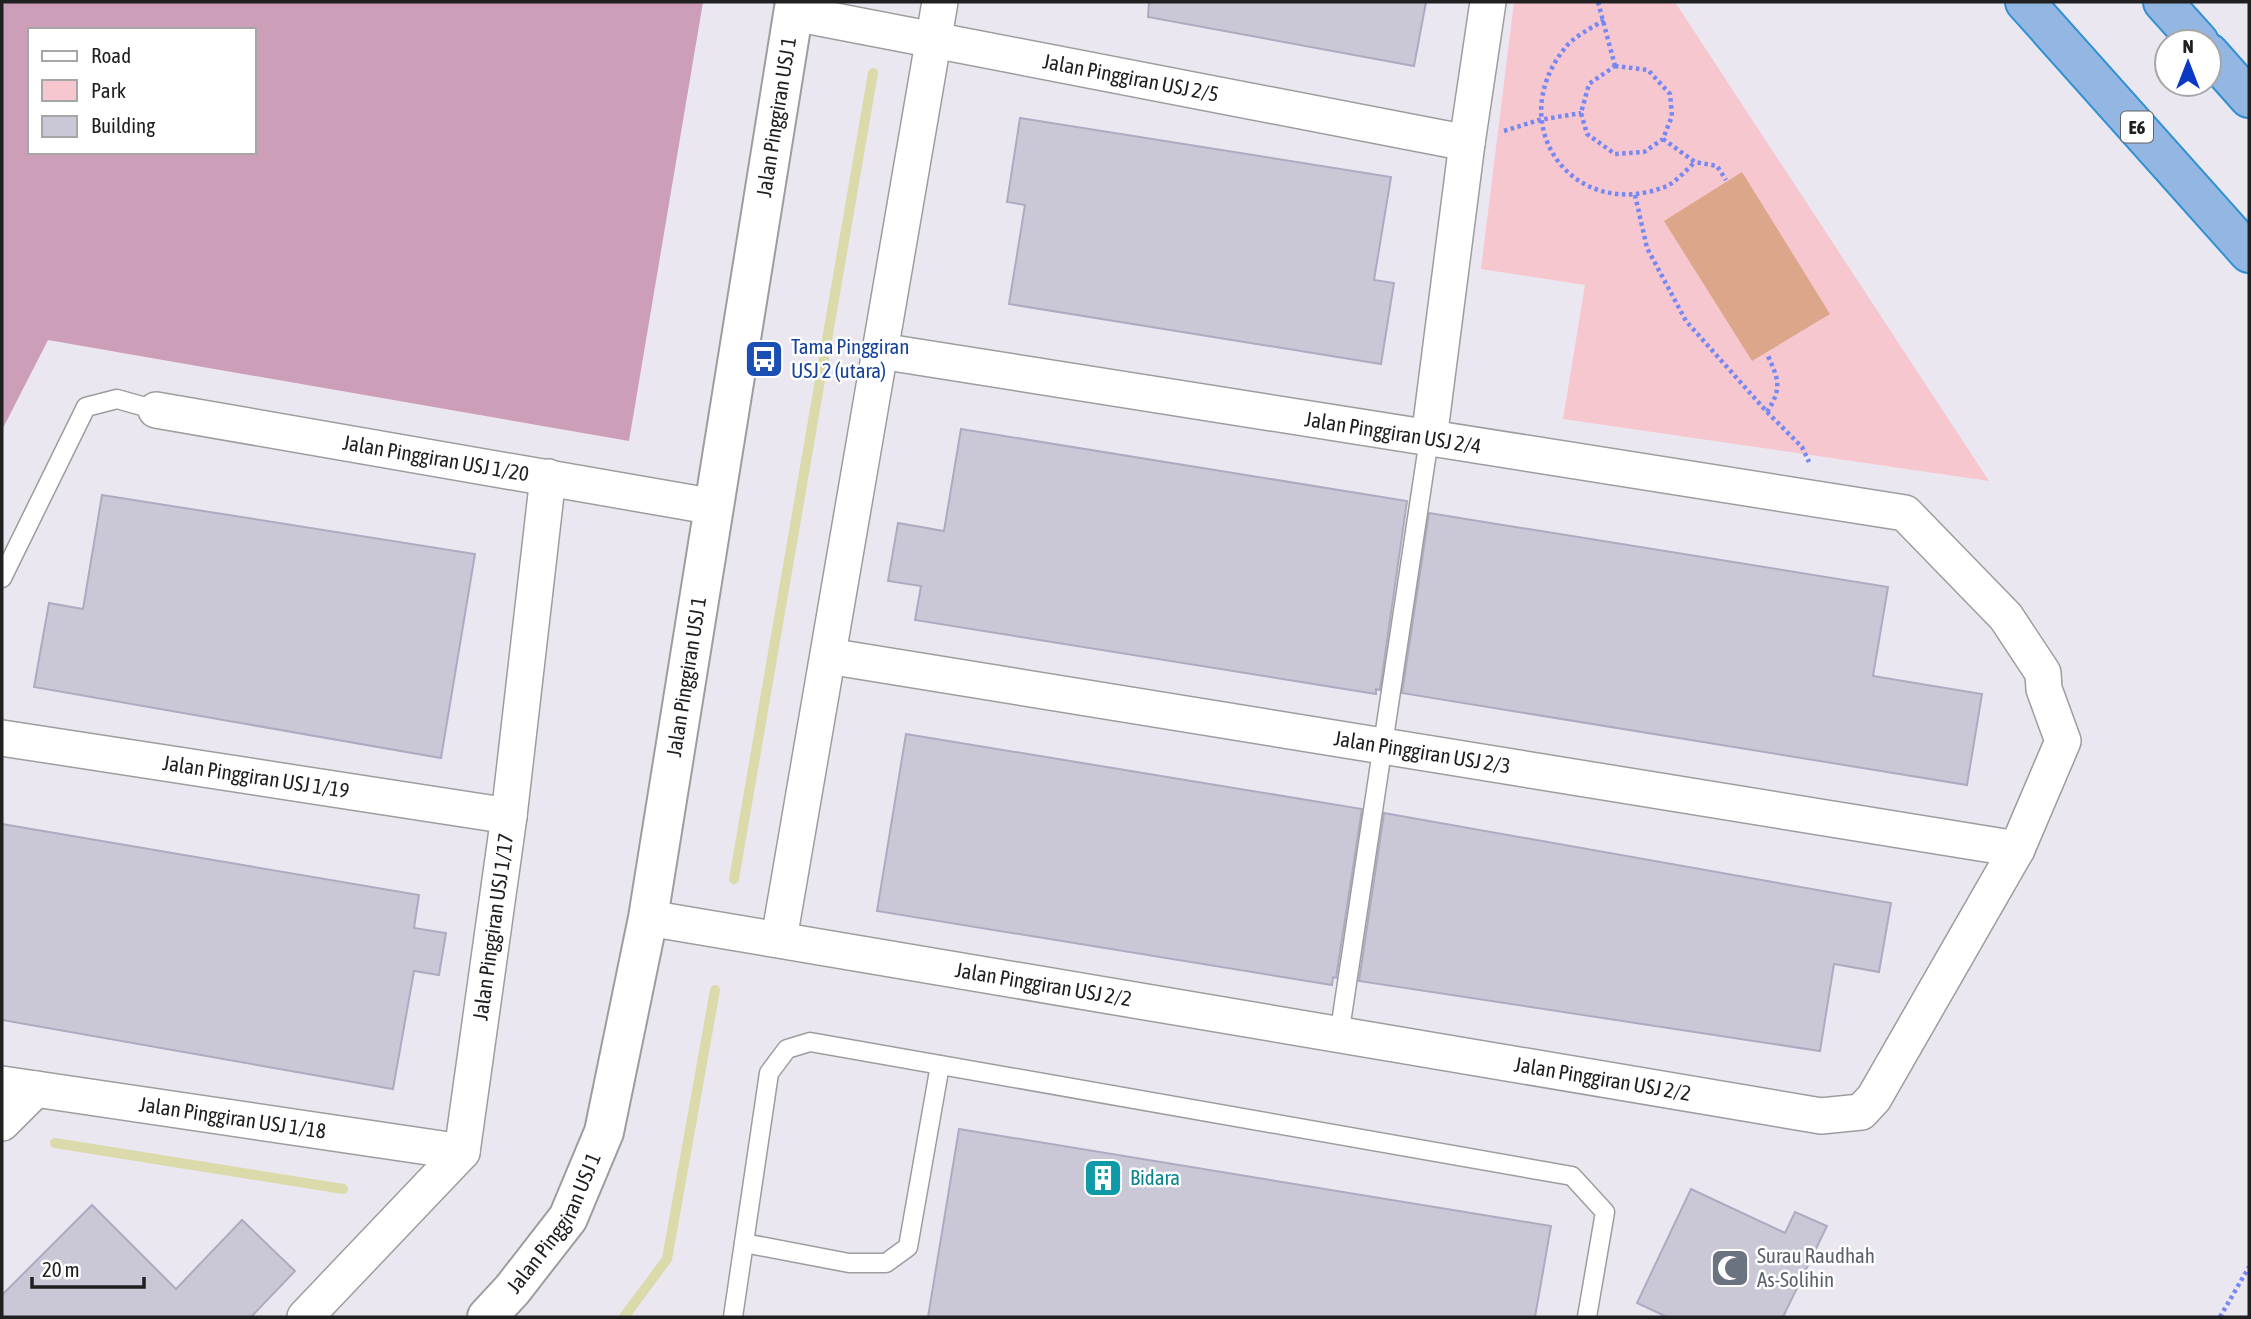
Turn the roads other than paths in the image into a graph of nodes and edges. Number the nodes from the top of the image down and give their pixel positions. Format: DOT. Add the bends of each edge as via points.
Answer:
graph roads {
  1 [pos="940,2"];
  2 [pos="1488,2"];
  3 [pos="2025,2"];
  4 [pos="2163,2"];
  5 [pos="795,7"];
  6 [pos="2186,28"];
  7 [pos="934,39"];
  8 [pos="2223,69"];
  9 [pos="2249,98"];
  10 [pos="1466,143"];
  11 [pos="2249,253"];
  12 [pos="880,351"];
  13 [pos="156,410"];
  14 [pos="1429,439"];
  15 [pos="548,477"];
  16 [pos="715,507"];
  17 [pos="1905,513"];
  18 [pos="2,578"];
  19 [pos="828,656"];
  20 [pos="2,738"];
  21 [pos="1382,747"];
  22 [pos="509,816"];
  23 [pos="2017,849"];
  24 [pos="648,918"];
  25 [pos="779,939"];
  26 [pos="1339,1036"];
  27 [pos="940,1065"];
  28 [pos="19,1087"];
  29 [pos="2,1123"];
  30 [pos="462,1152"];
  31 [pos="744,1243"];
  32 [pos="305,1317"];
  33 [pos="486,1317"];
  34 [pos="733,1317"];
  35 [pos="1587,1317"];
  1 -- 7 [label="street"];
  2 -- 10 [label="street"];
  3 -- 11 [label="highway, E6"];
  4 -- 6 [label="highway"];
  5 -- 7 [label="street, Jalan Pinggiran USJ 2/5"];
  5 -- 16 [label="street, Jalan Pinggiran USJ 1"];
  7 -- 10 [label="street, Jalan Pinggiran USJ 2/5"];
  7 -- 12 [label="street"];
  8 -- 9 [label="highway"];
  10 -- 14 [label="street"];
  12 -- 14 [label="street, Jalan Pinggiran USJ 2/4"];
  12 -- 19 [label="street"];
  13 -- 15 [label="street, Jalan Pinggiran USJ 1/20"];
  13 -- 18 [label="lane" via="117,399 86,407"];
  14 -- 17 [label="street, Jalan Pinggiran USJ 2/4"];
  14 -- 21 [label="lane"];
  15 -- 16 [label="street, Jalan Pinggiran USJ 1/20"];
  15 -- 22 [label="street, Jalan Pinggiran USJ 1/17"];
  16 -- 24 [label="street, Jalan Pinggiran USJ 1"];
  17 -- 23 [label="street, Jalan Pinggiran USJ 2/2" via="2006,617 2043,673 2044,689 2063,741"];
  19 -- 21 [label="street, Jalan Pinggiran USJ 2/3"];
  19 -- 25 [label="street"];
  20 -- 22 [label="street, Jalan Pinggiran USJ 1/19"];
  21 -- 23 [label="street, Jalan Pinggiran USJ 2/3"];
  21 -- 26 [label="lane"];
  22 -- 30 [label="street, Jalan Pinggiran USJ 1/17"];
  23 -- 26 [label="street, Jalan Pinggiran USJ 2/2" via="1874,1098 1861,1112 1821,1115"];
  24 -- 25 [label="street, Jalan Pinggiran USJ 2/2"];
  24 -- 33 [label="street, Jalan Pinggiran USJ 1" via="604,1132 568,1218"];
  25 -- 26 [label="street, Jalan Pinggiran USJ 2/2"];
  27 -- 31 [label="lane" via="908,1247 886,1263 849,1263"];
  27 -- 31 [label="lane" via="810,1042 788,1049 769,1073"];
  27 -- 35 [label="lane" via="1572,1176 1605,1212"];
  28 -- 29 [label="street"];
  28 -- 30 [label="street, Jalan Pinggiran USJ 1/18"];
  30 -- 32 [label="street"];
  31 -- 34 [label="lane"];
}
